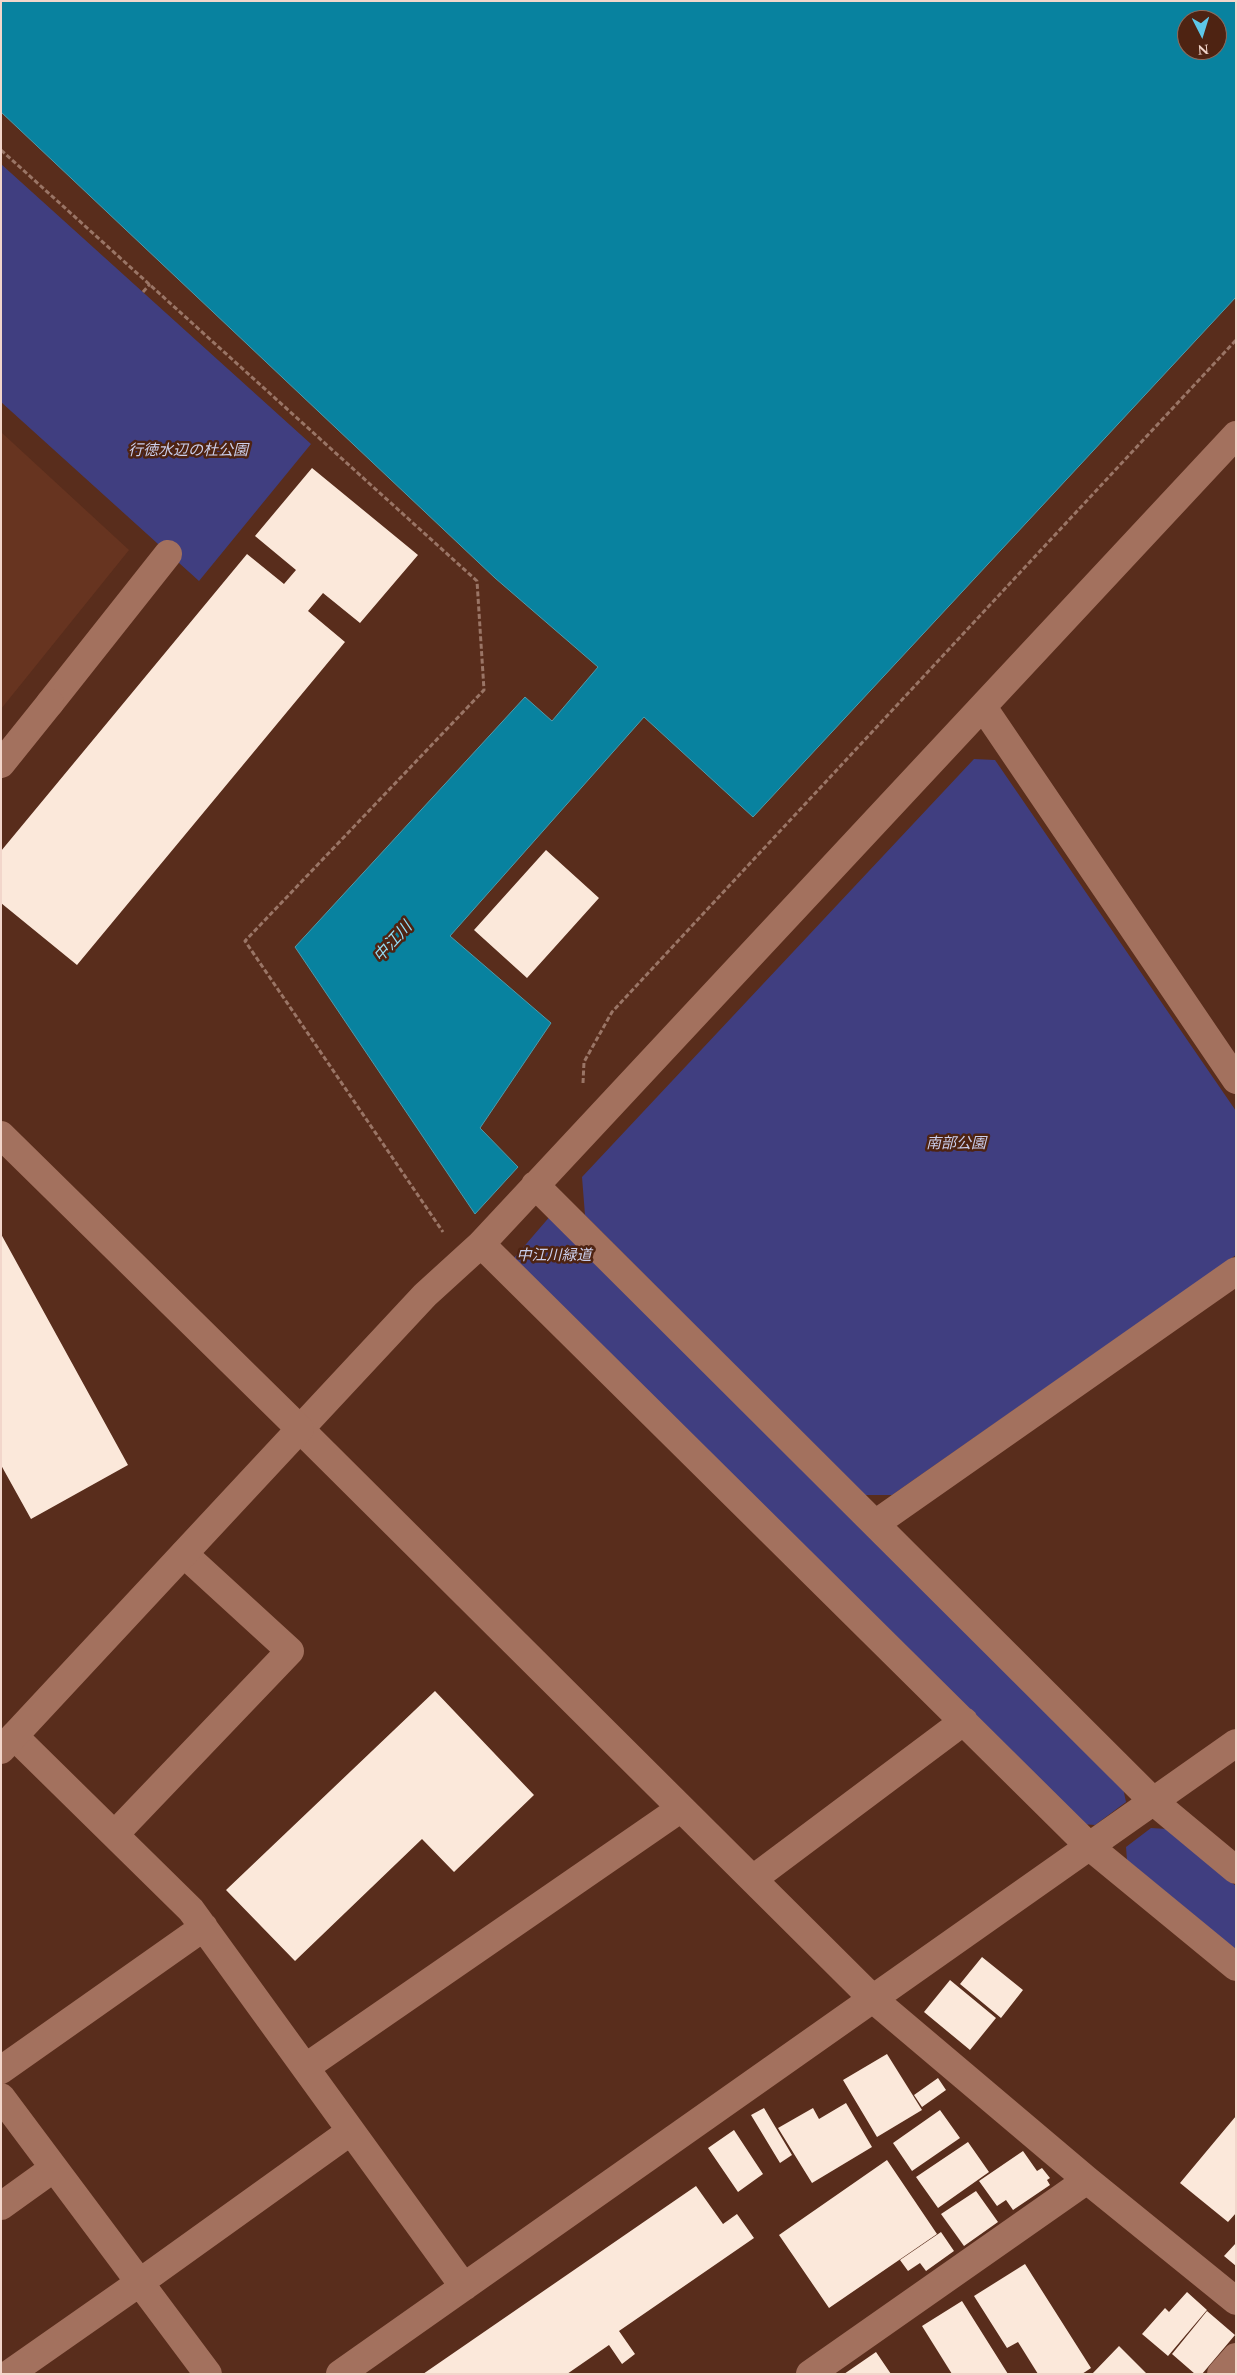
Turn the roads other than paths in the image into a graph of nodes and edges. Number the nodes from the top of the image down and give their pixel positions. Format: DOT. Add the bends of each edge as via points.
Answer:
graph roads {
  1 [pos="1236,435"];
  2 [pos="168,554"];
  3 [pos="982,707"];
  4 [pos="1,764"];
  5 [pos="1236,1080"];
  6 [pos="1,1135"];
  7 [pos="535,1184"];
  8 [pos="472,1253"];
  9 [pos="1236,1271"];
  10 [pos="300,1429"];
  11 [pos="875,1524"];
  12 [pos="184,1554"];
  13 [pos="964,1722"];
  14 [pos="8,1743"];
  15 [pos="1236,1743"];
  16 [pos="1153,1801"];
  17 [pos="680,1809"];
  18 [pos="114,1834"];
  19 [pos="1090,1847"];
  20 [pos="1236,1870"];
  21 [pos="753,1879"];
  22 [pos="204,1928"];
  23 [pos="1236,1968"];
  24 [pos="873,1999"];
  25 [pos="306,2067"];
  26 [pos="1,2070"];
  27 [pos="1,2097"];
  28 [pos="351,2131"];
  29 [pos="54,2168"];
  30 [pos="1087,2180"];
  31 [pos="1,2206"];
  32 [pos="140,2283"];
  33 [pos="464,2288"];
  34 [pos="1236,2301"];
  35 [pos="1236,2357"];
  36 [pos="8,2374"];
  37 [pos="208,2374"];
  38 [pos="340,2374"];
  39 [pos="810,2374"];
  40 [pos="1221,2374"];
  1 -- 3 [label="street"];
  2 -- 4 [label="street"];
  3 -- 5 [label="street"];
  3 -- 7 [label="street"];
  6 -- 10 [label="street"];
  7 -- 8 [label="street"];
  7 -- 11 [label="street"];
  8 -- 10 [label="street" via="425,1295"];
  8 -- 13 [label="street"];
  9 -- 11 [label="street"];
  10 -- 12 [label="street"];
  10 -- 17 [label="street"];
  11 -- 16 [label="street"];
  12 -- 14 [label="street"];
  12 -- 18 [label="street" via="290,1651"];
  13 -- 19 [label="street"];
  13 -- 21 [label="street"];
  14 -- 18 [label="street"];
  15 -- 16 [label="street"];
  16 -- 19 [label="street"];
  16 -- 20 [label="street"];
  17 -- 21 [label="street"];
  17 -- 25 [label="street"];
  18 -- 22 [label="street" via="191,1910"];
  19 -- 23 [label="street"];
  19 -- 24 [label="street"];
  21 -- 24 [label="street"];
  22 -- 25 [label="street"];
  22 -- 26 [label="street"];
  24 -- 30 [label="street"];
  24 -- 33 [label="street"];
  25 -- 28 [label="street"];
  27 -- 29 [label="street"];
  28 -- 32 [label="street"];
  28 -- 33 [label="street"];
  29 -- 31 [label="street"];
  29 -- 32 [label="street"];
  30 -- 34 [label="street"];
  30 -- 39 [label="street"];
  32 -- 36 [label="street"];
  32 -- 37 [label="street"];
  33 -- 38 [label="street"];
  35 -- 40 [label="street"];
}
